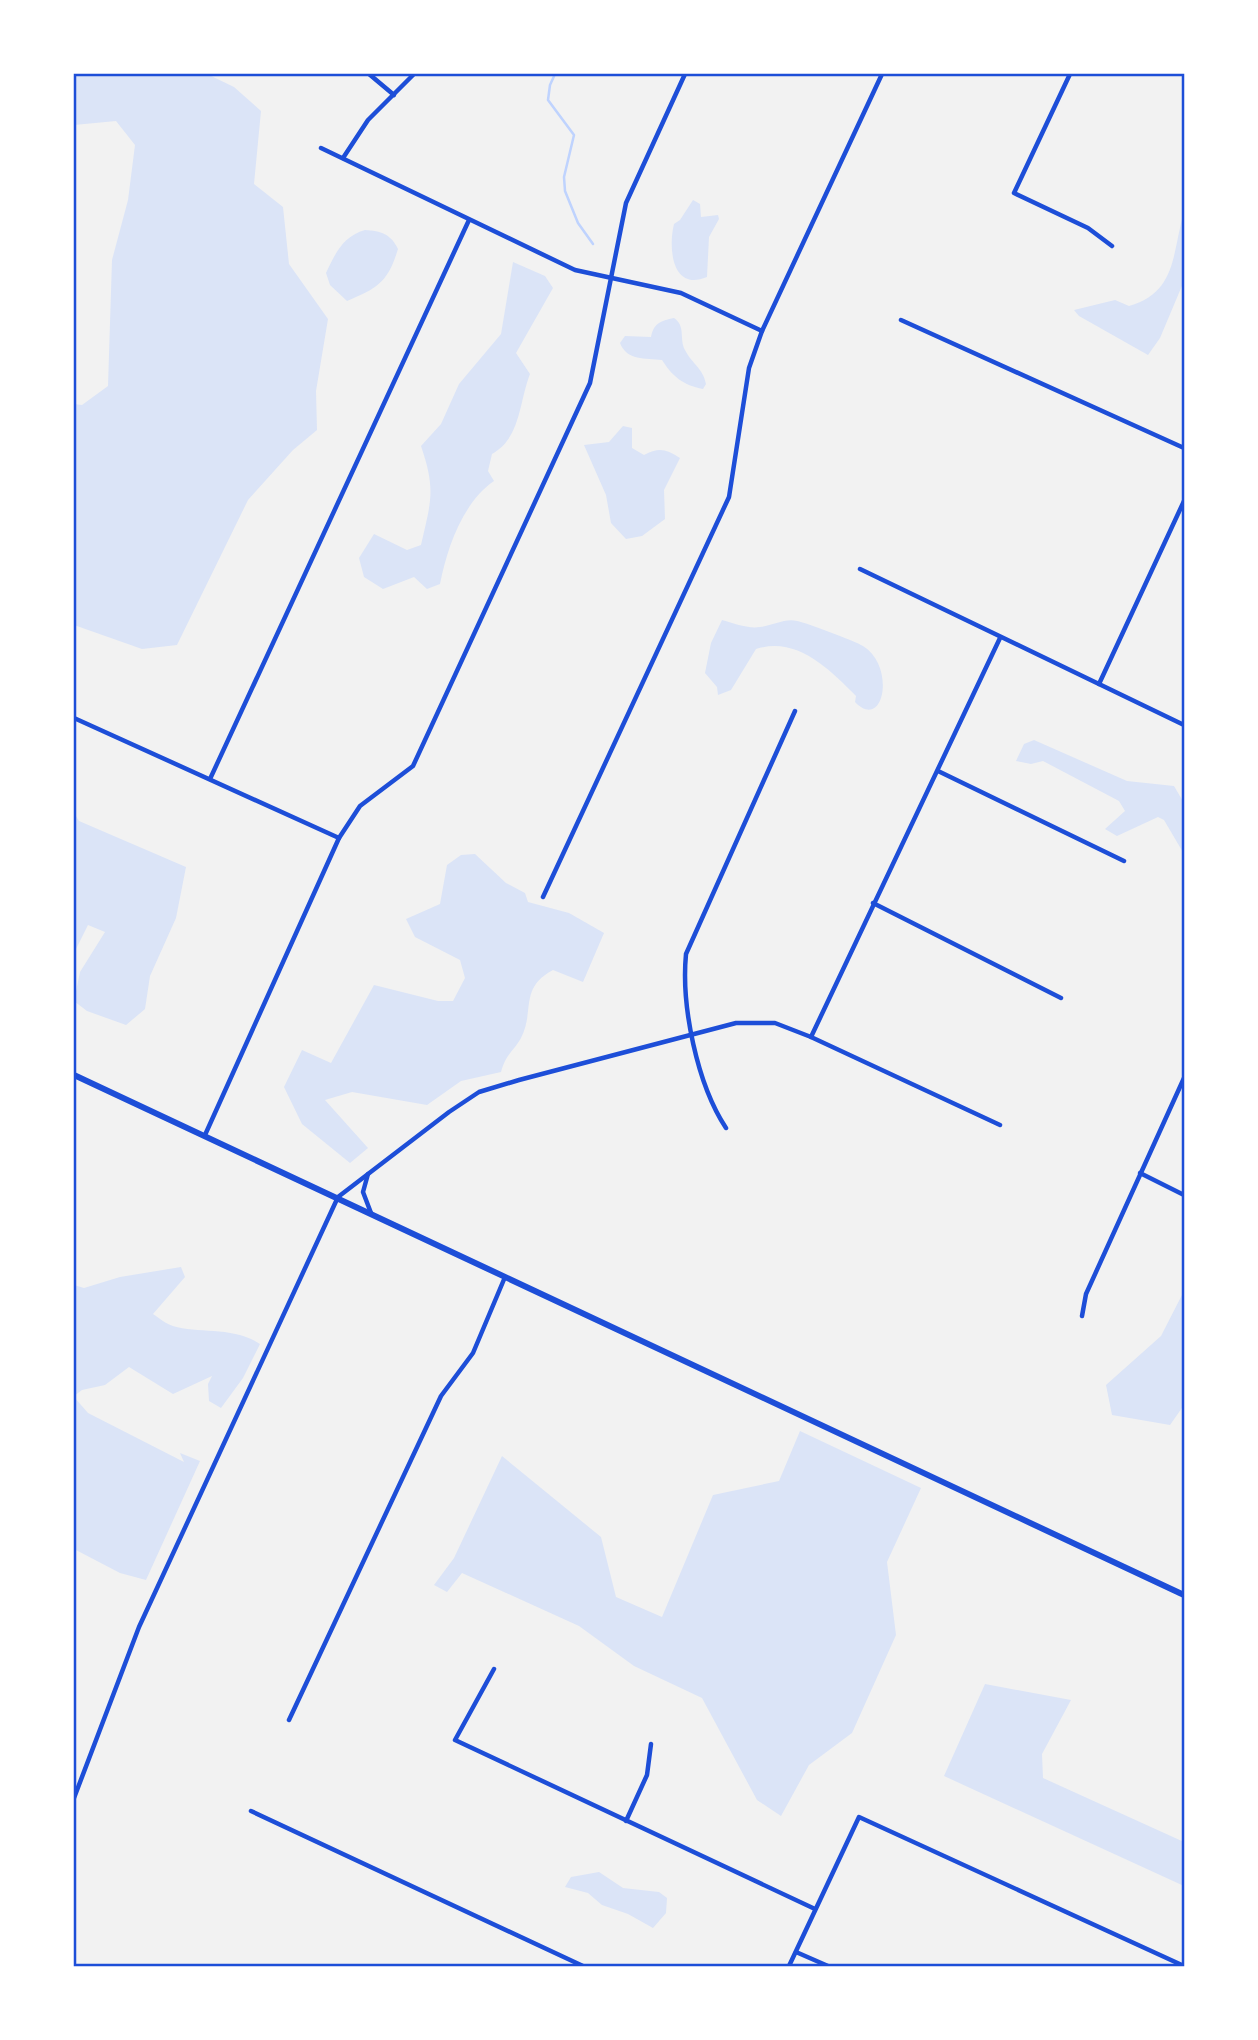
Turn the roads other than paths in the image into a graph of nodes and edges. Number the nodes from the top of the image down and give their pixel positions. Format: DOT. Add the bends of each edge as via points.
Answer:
graph roads {
  1 [pos="369,74"];
  2 [pos="414,74"];
  3 [pos="685,74"];
  4 [pos="882,74"];
  5 [pos="1070,74"];
  6 [pos="394,95"];
  7 [pos="321,148"];
  8 [pos="343,158"];
  9 [pos="469,220"];
  10 [pos="1112,246"];
  11 [pos="611,279"];
  12 [pos="901,320"];
  13 [pos="762,331"];
  14 [pos="1185,448"];
  15 [pos="1185,501"];
  16 [pos="860,569"];
  17 [pos="1000,638"];
  18 [pos="1099,684"];
  19 [pos="795,711"];
  20 [pos="74,719"];
  21 [pos="1185,725"];
  22 [pos="938,771"];
  23 [pos="210,779"];
  24 [pos="339,838"];
  25 [pos="1124,861"];
  26 [pos="542,897"];
  27 [pos="873,903"];
  28 [pos="1061,998"];
  29 [pos="692,1035"];
  30 [pos="811,1037"];
  31 [pos="74,1075"];
  32 [pos="1185,1078"];
  33 [pos="1000,1125"];
  34 [pos="726,1128"];
  35 [pos="205,1135"];
  36 [pos="368,1173"];
  37 [pos="1140,1173"];
  38 [pos="1185,1195"];
  39 [pos="338,1197"];
  40 [pos="372,1213"];
  41 [pos="505,1277"];
  42 [pos="1082,1316"];
  43 [pos="1185,1595"];
  44 [pos="494,1669"];
  45 [pos="289,1720"];
  46 [pos="651,1744"];
  47 [pos="74,1798"];
  48 [pos="251,1811"];
  49 [pos="626,1821"];
  50 [pos="816,1909"];
  51 [pos="796,1952"];
  52 [pos="583,1966"];
  53 [pos="789,1966"];
  54 [pos="828,1966"];
  55 [pos="1185,1966"];
  1 -- 6 [label="street"];
  2 -- 6 [label="street"];
  3 -- 11 [label="street" via="626,203"];
  4 -- 13 [label="street"];
  5 -- 10 [label="street" via="1014,193 1088,228"];
  6 -- 8 [label="street" via="368,120"];
  7 -- 8 [label="street"];
  8 -- 9 [label="street"];
  9 -- 11 [label="street" via="575,270"];
  9 -- 23 [label="street"];
  11 -- 13 [label="street" via="681,293"];
  11 -- 24 [label="street" via="590,383 413,766 360,806"];
  12 -- 14 [label="street"];
  13 -- 26 [label="street" via="749,368 729,497"];
  15 -- 18 [label="street"];
  16 -- 17 [label="street"];
  17 -- 18 [label="street"];
  17 -- 22 [label="street"];
  18 -- 21 [label="street"];
  19 -- 29 [label="street" via="686,954 683,985"];
  20 -- 23 [label="street"];
  22 -- 25 [label="street"];
  22 -- 27 [label="street"];
  23 -- 24 [label="street"];
  24 -- 35 [label="street"];
  27 -- 28 [label="street"];
  27 -- 30 [label="street"];
  29 -- 30 [label="street" via="736,1023 775,1023"];
  29 -- 34 [label="street" via="715,1112"];
  29 -- 36 [label="street" via="479,1093"];
  30 -- 33 [label="street"];
  31 -- 35 [label="street"];
  32 -- 37 [label="street"];
  35 -- 39 [label="street"];
  36 -- 39 [label="street"];
  36 -- 40 [label="street" via="363,1192"];
  37 -- 38 [label="street"];
  37 -- 42 [label="street" via="1086,1294"];
  39 -- 40 [label="street"];
  39 -- 47 [label="street" via="139,1627"];
  40 -- 41 [label="street"];
  41 -- 43 [label="street"];
  41 -- 45 [label="street" via="472,1353 441,1396"];
  44 -- 49 [label="street" via="456,1740"];
  46 -- 49 [label="street" via="647,1776"];
  48 -- 52 [label="street"];
  49 -- 50 [label="street"];
  50 -- 51 [label="street"];
  50 -- 55 [label="street" via="859,1817"];
  51 -- 53 [label="street"];
  51 -- 54 [label="street"];
}
